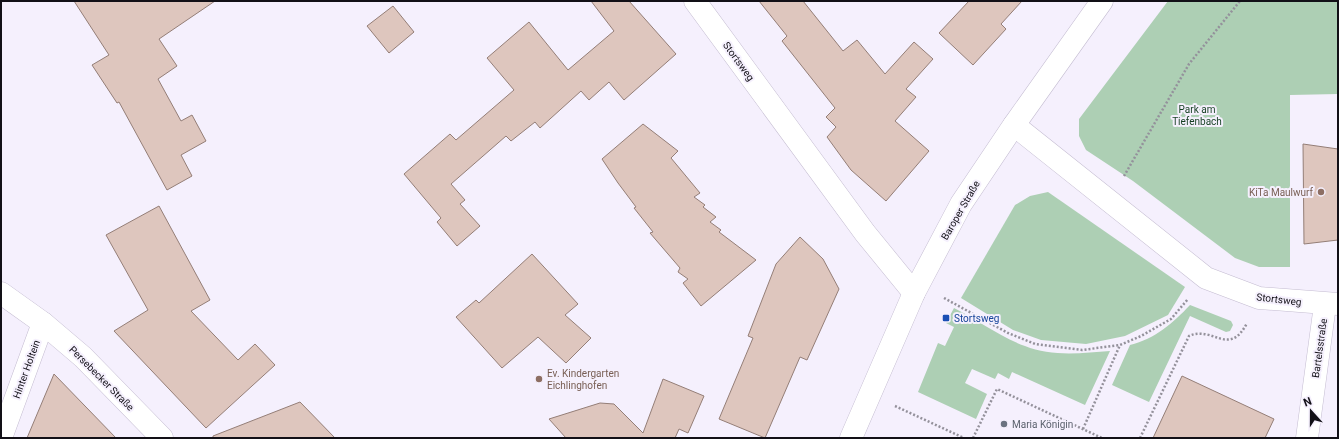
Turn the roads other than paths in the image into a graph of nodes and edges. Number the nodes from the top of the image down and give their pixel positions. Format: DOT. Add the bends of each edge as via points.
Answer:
graph roads {
  1 [pos="695,1"];
  2 [pos="1102,1"];
  3 [pos="1014,125"];
  4 [pos="916,289"];
  5 [pos="1,293"];
  6 [pos="1332,304"];
  7 [pos="43,323"];
  8 [pos="1,438"];
  9 [pos="162,438"];
  10 [pos="851,438"];
  11 [pos="1307,438"];
  1 -- 4 [label="street, Stortsweg" via="865,233"];
  2 -- 3 [label="street, Baroper Straße"];
  3 -- 4 [label="street, Baroper Straße" via="961,204"];
  3 -- 6 [label="street, Stortsweg" via="1206,278 1259,298"];
  4 -- 10 [label="street, Baroper Straße"];
  5 -- 7 [label="street, Persebecker Straße"];
  6 -- 11 [label="street, Bartelsstraße"];
  7 -- 8 [label="street, Hinter Holtein"];
  7 -- 9 [label="street, Persebecker Straße" via="84,357"];
}
